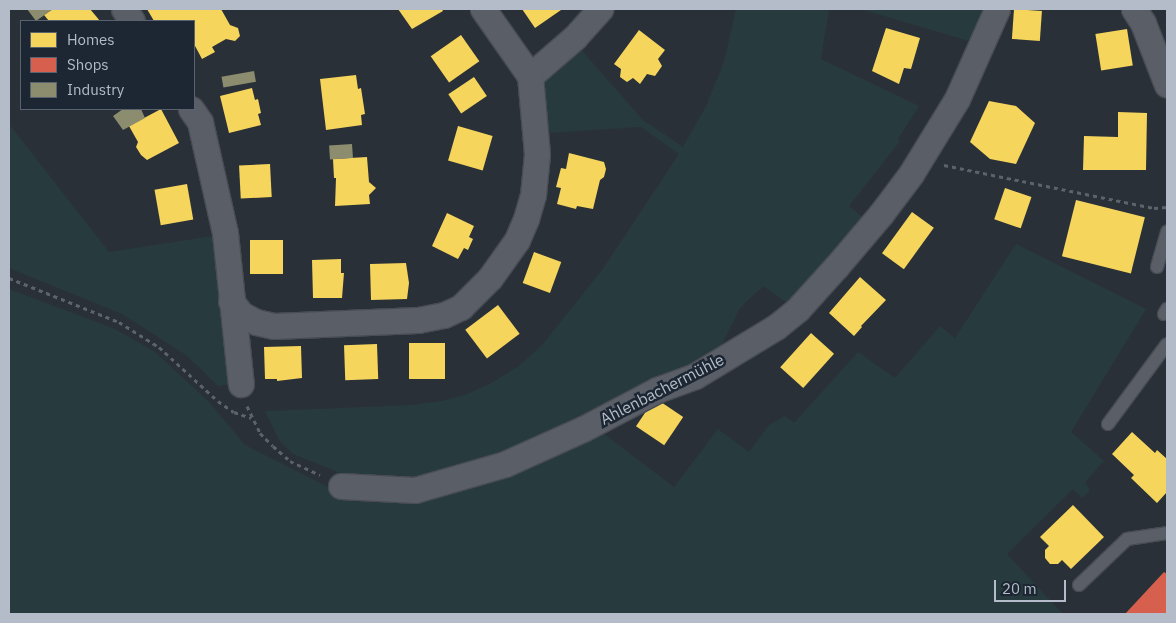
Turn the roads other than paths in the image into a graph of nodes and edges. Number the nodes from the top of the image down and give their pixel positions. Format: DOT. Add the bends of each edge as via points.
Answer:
graph roads {
  1 [pos="124,9"];
  2 [pos="483,9"];
  3 [pos="600,9"];
  4 [pos="997,9"];
  5 [pos="1134,9"];
  6 [pos="131,20"];
  7 [pos="530,76"];
  8 [pos="1167,85"];
  9 [pos="192,110"];
  10 [pos="1167,232"];
  11 [pos="1157,267"];
  12 [pos="231,301"];
  13 [pos="1167,344"];
  14 [pos="241,384"];
  15 [pos="1108,424"];
  16 [pos="341,486"];
  17 [pos="1167,533"];
  18 [pos="1079,585"];
  1 -- 6 [label="street"];
  2 -- 7 [label="street"];
  3 -- 7 [label="street" via="575,37"];
  4 -- 16 [label="street, Ahlenbachermühle" via="957,99 881,214 798,309 776,327 695,376 657,390 506,464 415,490"];
  5 -- 8 [label="street" via="1143,23"];
  7 -- 12 [label="street" via="537,154 533,194 526,218 502,264 477,294 444,315 418,320 274,326 256,322 242,314"];
  9 -- 12 [label="street" via="200,122 225,233"];
  10 -- 11 [label="lane"];
  12 -- 14 [label="street"];
  13 -- 15 [label="lane"];
  17 -- 18 [label="lane" via="1127,539"];
}
